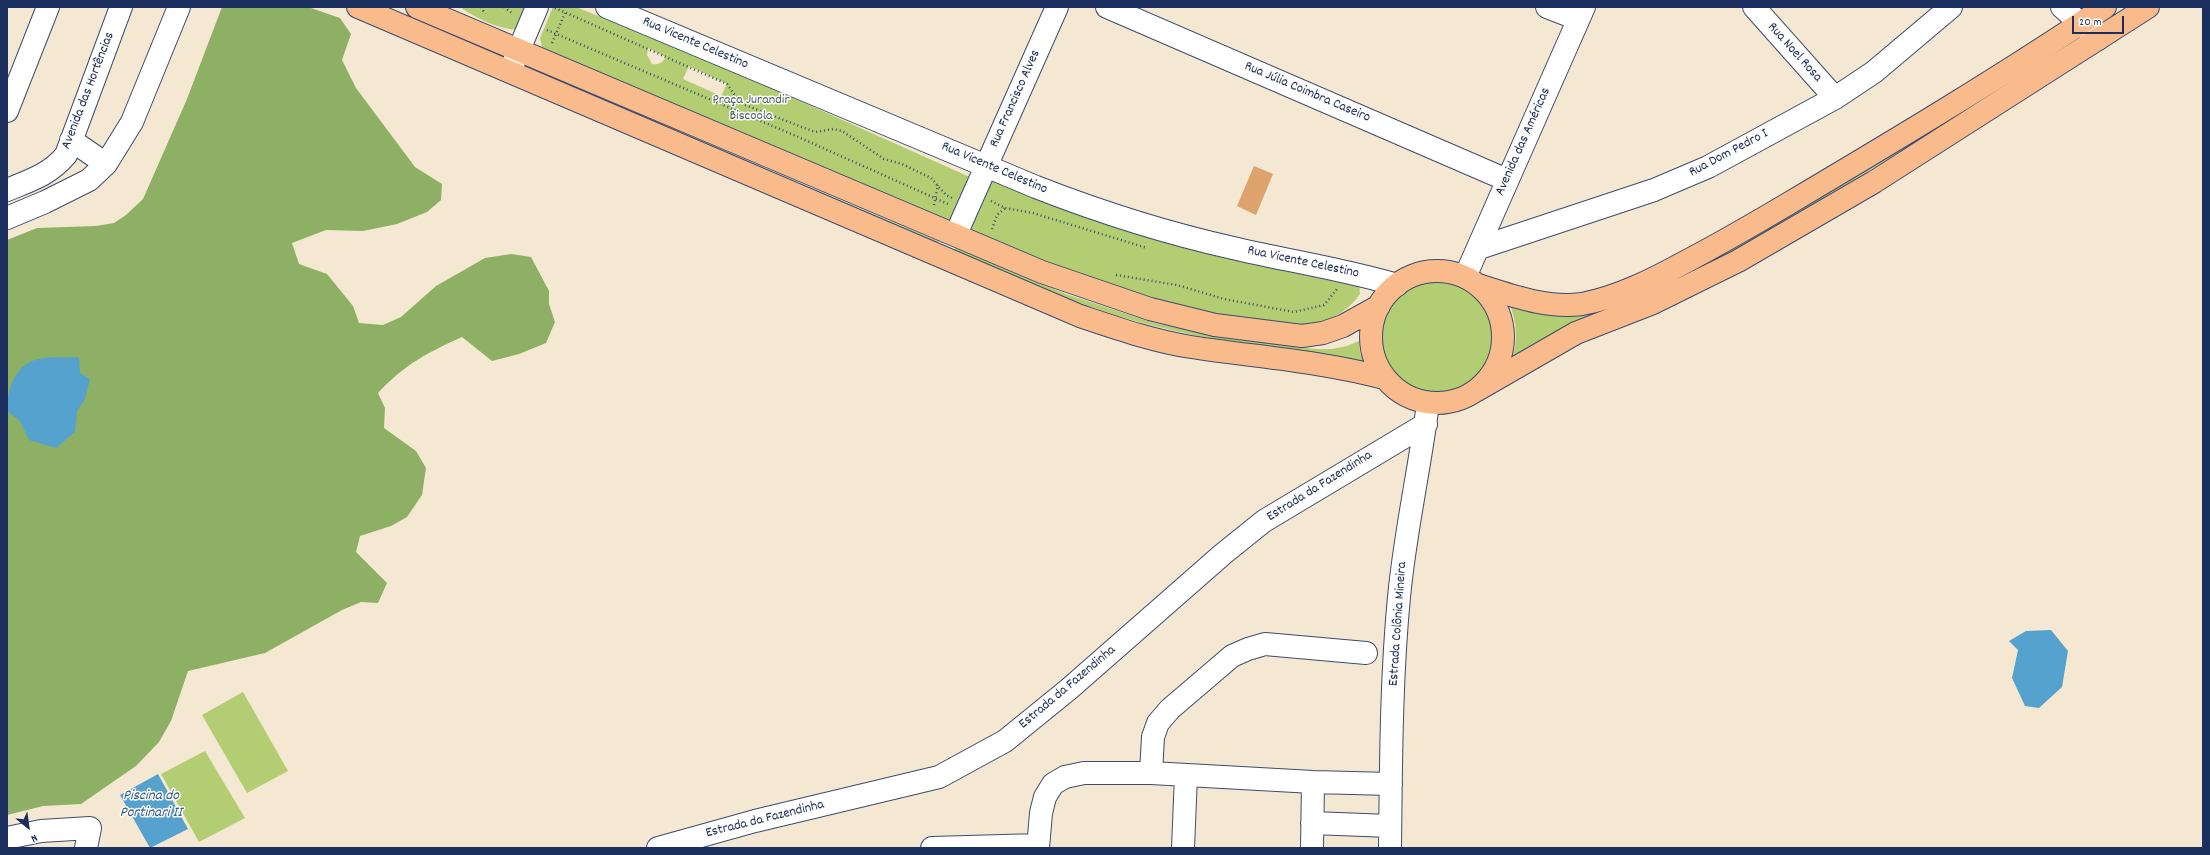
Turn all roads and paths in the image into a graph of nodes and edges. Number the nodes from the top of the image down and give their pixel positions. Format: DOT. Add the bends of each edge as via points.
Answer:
graph roads {
  1 [pos="48,7"];
  2 [pos="121,7"];
  3 [pos="358,7"];
  4 [pos="417,7"];
  5 [pos="537,7"];
  6 [pos="553,7"];
  7 [pos="607,7"];
  8 [pos="1057,7"];
  9 [pos="1107,7"];
  10 [pos="1547,7"];
  11 [pos="1754,7"];
  12 [pos="2062,7"];
  13 [pos="2105,7"];
  14 [pos="2148,7"];
  15 [pos="174,8"];
  16 [pos="1946,9"];
  17 [pos="1581,11"];
  18 [pos="2082,23"];
  19 [pos="543,28"];
  20 [pos="2098,39"];
  21 [pos="519,51"];
  22 [pos="510,71"];
  23 [pos="1835,98"];
  24 [pos="7,111"];
  25 [pos="71,140"];
  26 [pos="106,164"];
  27 [pos="987,167"];
  28 [pos="1507,180"];
  29 [pos="938,185"];
  30 [pos="7,190"];
  31 [pos="953,198"];
  32 [pos="988,199"];
  33 [pos="936,200"];
  34 [pos="949,205"];
  35 [pos="1005,208"];
  36 [pos="932,211"];
  37 [pos="7,218"];
  38 [pos="956,234"];
  39 [pos="992,234"];
  40 [pos="1479,248"];
  41 [pos="1152,249"];
  42 [pos="1113,275"];
  43 [pos="1471,281"];
  44 [pos="1336,283"];
  45 [pos="1397,285"];
  46 [pos="1379,306"];
  47 [pos="1384,378"];
  48 [pos="1477,390"];
  49 [pos="1427,413"];
  50 [pos="1366,653"];
  51 [pos="1151,773"];
  52 [pos="1186,775"];
  53 [pos="1313,782"];
  54 [pos="1391,784"];
  55 [pos="1312,823"];
  56 [pos="1390,826"];
  57 [pos="7,838"];
  58 [pos="1038,846"];
  59 [pos="86,848"];
  60 [pos="658,848"];
  61 [pos="932,848"];
  62 [pos="1183,848"];
  63 [pos="1312,848"];
  64 [pos="1390,848"];
  1 -- 24 [label="street"];
  2 -- 25 [label="street, Avenida das Hortências"];
  3 -- 22 [label="main road"];
  4 -- 21 [label="main road"];
  5 -- 21 [label="street"];
  6 -- 29 [label="path" via="727,84 745,105 815,132 833,129 842,131 876,154 924,174"];
  7 -- 27 [label="street, Rua Vicente Celestino"];
  8 -- 27 [label="street, Rua Francisco Alves"];
  9 -- 28 [label="street, Rua Júlia Coimbra Caseiro"];
  10 -- 17 [label="street"];
  11 -- 23 [label="street, Rua Noel Rosa"];
  12 -- 18 [label="street"];
  13 -- 18 [label="main road"];
  14 -- 20 [label="main road"];
  15 -- 26 [label="street" via="132,122"];
  16 -- 23 [label="street, Rua Dom Pedro I" via="1874,72"];
  17 -- 28 [label="street, Avenida das Américas"];
  18 -- 20 [label="street"];
  18 -- 43 [label="main road" via="1897,139 1732,237 1632,289 1581,304 1560,305 1534,302"];
  19 -- 33 [label="path" via="796,136"];
  20 -- 48 [label="main road" via="1881,178 1738,261 1653,304 1576,333"];
  21 -- 22 [label="street"];
  21 -- 38 [label="main road"];
  22 -- 47 [label="main road" via="1080,316 1190,347 1347,368"];
  23 -- 40 [label="street, Rua Dom Pedro I" via="1684,178"];
  25 -- 26 [label="street"];
  25 -- 30 [label="street, Avenida das Hortências" via="66,155 56,167"];
  26 -- 37 [label="street" via="89,180"];
  27 -- 38 [label="street, Rua Francisco Alves"];
  27 -- 45 [label="street, Rua Vicente Celestino" via="1099,211 1152,227"];
  28 -- 40 [label="street, Avenida das Américas"];
  29 -- 31 [label="path" via="946,195"];
  29 -- 33 [label="path"];
  32 -- 35 [label="path"];
  33 -- 34 [label="path"];
  33 -- 36 [label="path"];
  35 -- 39 [label="path" via="997,215 992,225"];
  35 -- 41 [label="path" via="1033,213"];
  38 -- 46 [label="main road" via="1076,284 1156,310 1215,324 1302,336 1323,333 1343,326"];
  40 -- 43 [label="street, Avenida das Américas"];
  42 -- 44 [label="path" via="1177,285 1224,299 1294,312 1324,305 1338,287"];
  43 -- 45 [label="main road" via="1448,272 1430,272 1413,276"];
  43 -- 48 [label="main road" via="1494,305 1500,317 1503,337 1497,363 1491,375"];
  45 -- 46 [label="main road"];
  46 -- 47 [label="main road" via="1372,324 1371,342 1375,361"];
  47 -- 49 [label="main road"];
  48 -- 49 [label="main road"];
  49 -- 54 [label="street, Estrada Colônia Mineira" via="1405,538 1399,598"];
  49 -- 60 [label="street, Estrada da Fazendinha" via="1264,521 1005,741 939,777 755,821"];
  50 -- 51 [label="street" via="1265,644 1232,656 1170,709 1158,723 1153,737"];
  51 -- 52 [label="street"];
  51 -- 58 [label="street" via="1084,773 1064,777 1053,784 1045,797 1041,813"];
  52 -- 53 [label="street"];
  52 -- 62 [label="street"];
  53 -- 54 [label="street"];
  53 -- 55 [label="street"];
  54 -- 56 [label="street, Estrada Colônia Mineira"];
  55 -- 56 [label="street"];
  55 -- 63 [label="street"];
  56 -- 64 [label="street, Estrada Colônia Mineira"];
  57 -- 59 [label="street" via="41,831 90,828"];
  58 -- 61 [label="street"];
}
